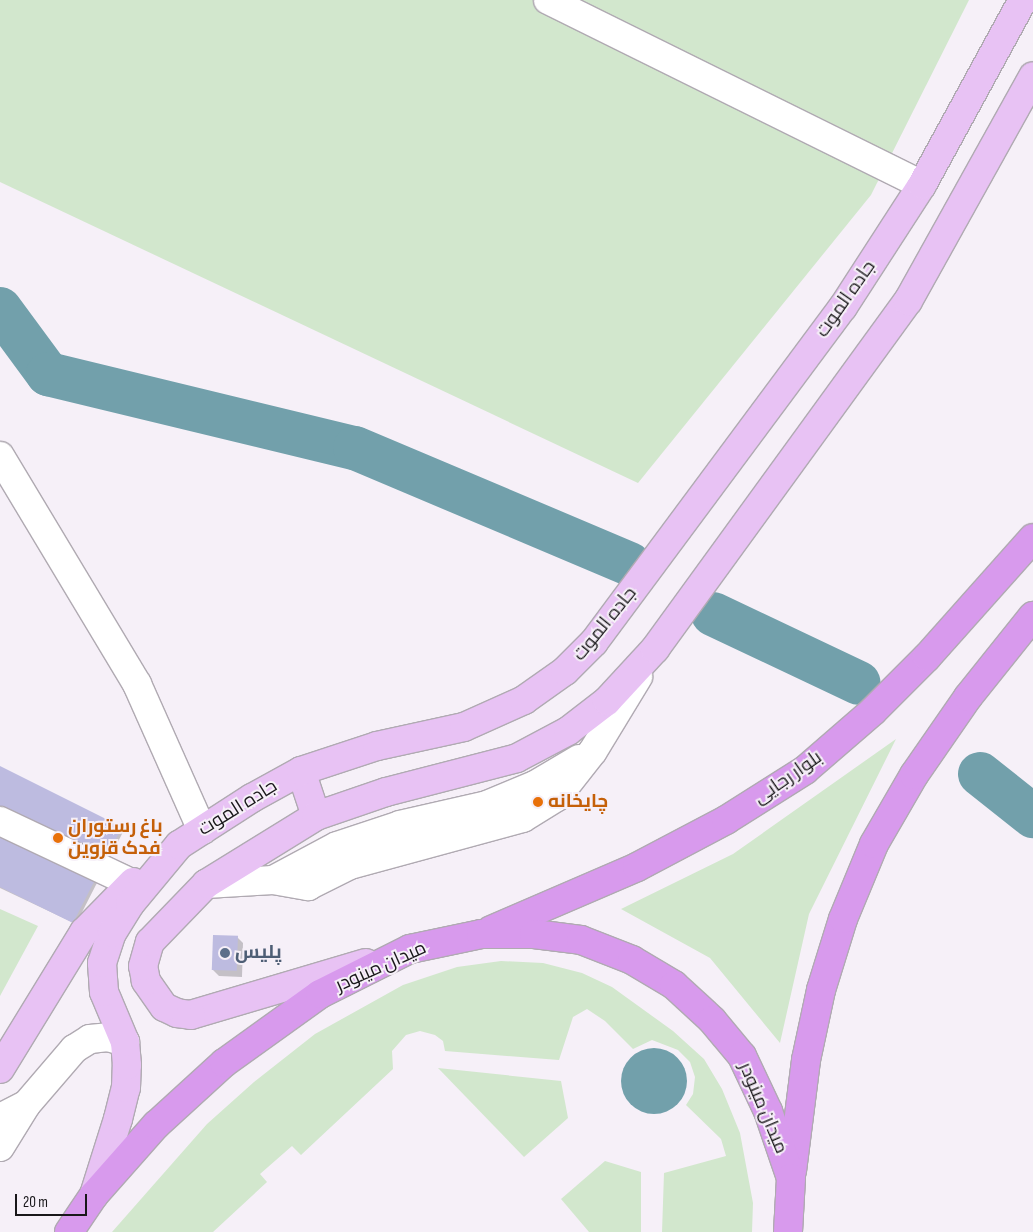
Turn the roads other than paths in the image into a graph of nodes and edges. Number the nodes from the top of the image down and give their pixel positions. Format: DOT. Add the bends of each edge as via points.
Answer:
graph roads {
  1 [pos="548,0"];
  2 [pos="1023,0"];
  3 [pos="1033,76"];
  4 [pos="922,185"];
  5 [pos="0,456"];
  6 [pos="1033,538"];
  7 [pos="1033,616"];
  8 [pos="655,649"];
  9 [pos="301,771"];
  10 [pos="316,816"];
  11 [pos="0,821"];
  12 [pos="202,830"];
  13 [pos="179,845"];
  14 [pos="131,883"];
  15 [pos="206,884"];
  16 [pos="481,934"];
  17 [pos="410,949"];
  18 [pos="125,1042"];
  19 [pos="0,1069"];
  20 [pos="26,1105"];
  21 [pos="0,1118"];
  22 [pos="0,1147"];
  23 [pos="791,1178"];
  24 [pos="94,1194"];
  25 [pos="790,1227"];
  26 [pos="69,1232"];
  1 -- 4 [label="street"];
  2 -- 4 [label="main road, جاده الموت"];
  3 -- 8 [label="main road" via="908,301"];
  4 -- 9 [label="main road, جاده الموت" via="838,314 594,642 565,671 524,700 464,727 376,746"];
  5 -- 12 [label="street" via="137,684"];
  6 -- 16 [label="highway, بلوار رجایی" via="927,658 873,711 805,770 726,820 637,867"];
  7 -- 23 [label="highway" via="914,775 874,844 842,919 821,990 806,1060"];
  8 -- 10 [label="main road" via="607,701 568,731 517,758 386,792"];
  8 -- 15 [label="street" via="593,751 556,797 523,818 350,865 308,886 272,880"];
  9 -- 10 [label="main road"];
  9 -- 12 [label="main road, جاده الموت"];
  10 -- 15 [label="main road"];
  11 -- 14 [label="street"];
  12 -- 13 [label="main road, جاده الموت"];
  13 -- 14 [label="main road"];
  13 -- 18 [label="main road, جاده الموت" via="130,904 112,933 102,963 104,992"];
  14 -- 19 [label="main road" via="84,932"];
  15 -- 17 [label="main road" via="158,932 144,952 146,982 153,996 177,1013 191,1015"];
  16 -- 17 [label="highway, میدان مینودر"];
  16 -- 23 [label="highway, میدان مینودر" via="534,934 581,940 632,960 674,984 712,1020 742,1056 768,1111"];
  17 -- 24 [label="highway, میدان مینودر" via="320,994 224,1063 156,1125"];
  18 -- 20 [label="street" via="108,1037 90,1039 74,1049"];
  18 -- 24 [label="main road, جاده الموت" via="126,1088"];
  20 -- 21 [label="street"];
  20 -- 22 [label="street"];
  23 -- 25 [label="highway, میدان مینودر"];
  24 -- 26 [label="highway, میدان مینودر"];
}
